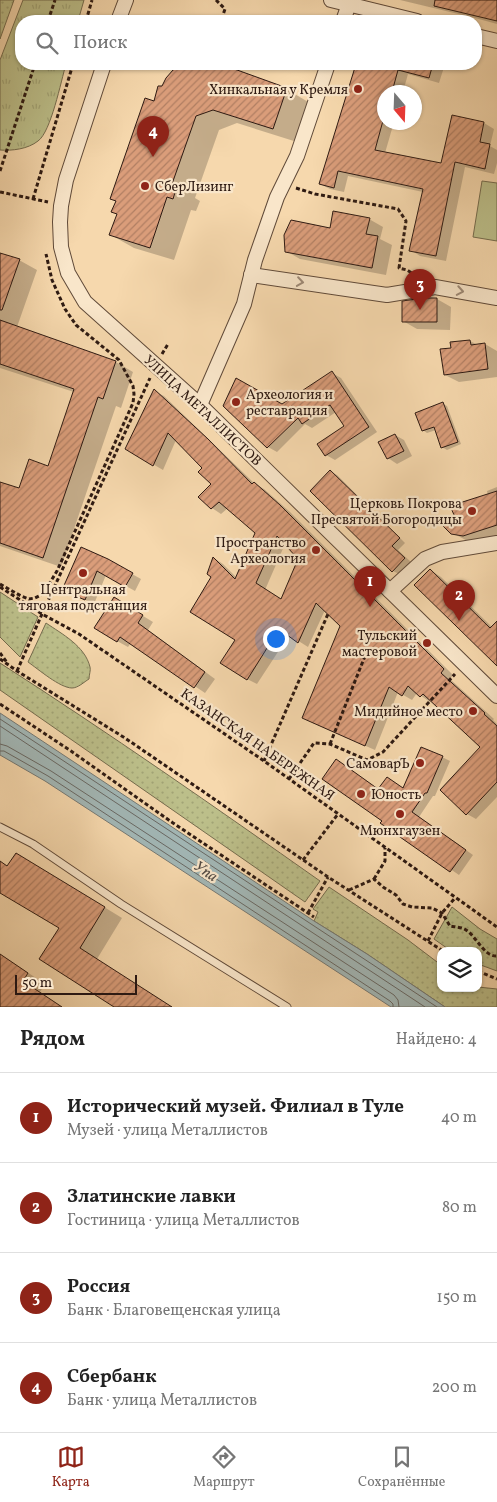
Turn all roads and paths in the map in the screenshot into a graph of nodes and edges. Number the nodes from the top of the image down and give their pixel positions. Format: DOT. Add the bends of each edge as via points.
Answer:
graph roads {
  1 [pos="55,0"];
  2 [pos="92,0"];
  3 [pos="126,0"];
  4 [pos="216,0"];
  5 [pos="331,0"];
  6 [pos="349,4"];
  7 [pos="50,15"];
  8 [pos="88,15"];
  9 [pos="120,15"];
  10 [pos="222,15"];
  11 [pos="345,15"];
  12 [pos="394,15"];
  13 [pos="482,37"];
  14 [pos="497,41"];
  15 [pos="32,70"];
  16 [pos="71,70"];
  17 [pos="102,70"];
  18 [pos="326,70"];
  19 [pos="0,171"];
  20 [pos="284,184"];
  21 [pos="0,192"];
  22 [pos="48,193"];
  23 [pos="33,199"];
  24 [pos="47,202"];
  25 [pos="61,206"];
  26 [pos="46,209"];
  27 [pos="45,246"];
  28 [pos="252,275"];
  29 [pos="435,287"];
  30 [pos="497,298"];
  31 [pos="168,344"];
  32 [pos="156,366"];
  33 [pos="200,405"];
  34 [pos="497,543"];
  35 [pos="0,586"];
  36 [pos="390,591"];
  37 [pos="42,614"];
  38 [pos="328,614"];
  39 [pos="0,653"];
  40 [pos="365,656"];
  41 [pos="0,659"];
  42 [pos="464,664"];
  43 [pos="10,666"];
  44 [pos="17,671"];
  45 [pos="497,696"];
  46 [pos="0,704"];
  47 [pos="330,744"];
  48 [pos="264,761"];
  49 [pos="289,779"];
  50 [pos="338,814"];
  51 [pos="0,827"];
  52 [pos="386,848"];
  53 [pos="303,860"];
  54 [pos="328,878"];
  55 [pos="374,879"];
  56 [pos="349,890"];
  57 [pos="455,898"];
  58 [pos="442,913"];
  59 [pos="308,914"];
  60 [pos="314,917"];
  61 [pos="497,927"];
  62 [pos="428,941"];
  63 [pos="437,947"];
  64 [pos="497,956"];
  65 [pos="482,973"];
  66 [pos="497,979"];
  67 [pos="287,1007"];
  1 -- 7 [label="path"];
  2 -- 8 [label="path"];
  3 -- 9 [label="street"];
  4 -- 10 [label="path" via="225,9"];
  5 -- 6 [label="street"];
  6 -- 11 [label="street"];
  6 -- 12 [label="street"];
  13 -- 14 [label="street"];
  15 -- 19 [label="path"];
  16 -- 23 [label="path"];
  17 -- 25 [label="street, УЛИЦА МЕТАЛЛИСТОВ" via="66,180"];
  18 -- 20 [label="street" via="297,156"];
  20 -- 28 [label="street"];
  20 -- 29 [label="path" via="315,194 398,209 406,222 399,268"];
  21 -- 23 [label="path"];
  22 -- 24 [label="path"];
  23 -- 24 [label="path"];
  24 -- 25 [label="path"];
  24 -- 26 [label="path"];
  25 -- 32 [label="street, УЛИЦА МЕТАЛЛИСТОВ" via="61,248 68,273 85,302"];
  27 -- 35 [label="path" via="52,280 66,309 76,325 119,360 133,386 133,403 46,590 29,599"];
  28 -- 29 [label="street, one-way" via="387,295"];
  28 -- 33 [label="street" via="244,304"];
  29 -- 30 [label="street, one-way"];
  31 -- 32 [label="path"];
  32 -- 33 [label="street, УЛИЦА МЕТАЛЛИСТОВ"];
  32 -- 37 [label="path"];
  33 -- 36 [label="street, УЛИЦА МЕТАЛЛИСТОВ"];
  34 -- 36 [label="street" via="425,558"];
  35 -- 37 [label="path, КАЗАНСКАЯ НАБЕРЕЖНАЯ"];
  36 -- 42 [label="street, УЛИЦА МЕТАЛЛИСТОВ"];
  37 -- 44 [label="path"];
  37 -- 48 [label="path, КАЗАНСКАЯ НАБЕРЕЖНАЯ" via="79,634"];
  38 -- 48 [label="path"];
  39 -- 43 [label="path"];
  40 -- 47 [label="path"];
  41 -- 43 [label="path"];
  42 -- 45 [label="street, УЛИЦА МЕТАЛЛИСТОВ"];
  42 -- 47 [label="path" via="383,752 367,760"];
  43 -- 44 [label="path"];
  44 -- 53 [label="path" via="125,738"];
  46 -- 59 [label="path"];
  47 -- 49 [label="path" via="314,743"];
  48 -- 49 [label="path, КАЗАНСКАЯ НАБЕРЕЖНАЯ"];
  49 -- 50 [label="path, КАЗАНСКАЯ НАБЕРЕЖНАЯ"];
  50 -- 52 [label="path, КАЗАНСКАЯ НАБЕРЕЖНАЯ"];
  50 -- 53 [label="path"];
  51 -- 67 [label="lane" via="33,844 121,904"];
  52 -- 55 [label="path" via="385,861"];
  52 -- 57 [label="path, КАЗАНСКАЯ НАБЕРЕЖНАЯ"];
  53 -- 54 [label="path"];
  54 -- 56 [label="path"];
  54 -- 59 [label="path"];
  55 -- 56 [label="path"];
  55 -- 58 [label="path" via="403,904 432,908"];
  56 -- 62 [label="path"];
  57 -- 58 [label="path"];
  57 -- 61 [label="path, КАЗАНСКАЯ НАБЕРЕЖНАЯ"];
  58 -- 62 [label="path"];
  58 -- 64 [label="path" via="450,926 465,929 486,952"];
  59 -- 60 [label="path"];
  62 -- 63 [label="path"];
  65 -- 66 [label="path"];
}
